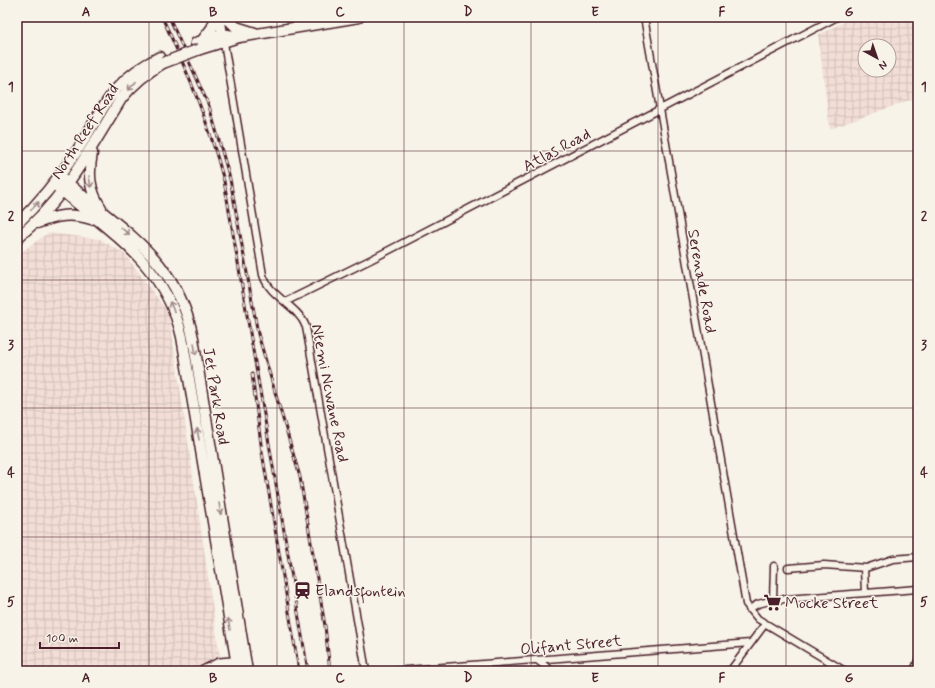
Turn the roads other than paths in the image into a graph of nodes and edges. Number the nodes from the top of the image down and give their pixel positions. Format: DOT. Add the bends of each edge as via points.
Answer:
graph roads {
  1 [pos="216,17"];
  2 [pos="220,17"];
  3 [pos="226,17"];
  4 [pos="359,17"];
  5 [pos="644,17"];
  6 [pos="838,17"];
  7 [pos="260,34"];
  8 [pos="223,39"];
  9 [pos="199,45"];
  10 [pos="161,60"];
  11 [pos="660,109"];
  12 [pos="93,147"];
  13 [pos="60,176"];
  14 [pos="54,184"];
  15 [pos="66,188"];
  16 [pos="101,217"];
  17 [pos="17,224"];
  18 [pos="34,224"];
  19 [pos="17,238"];
  20 [pos="285,302"];
  21 [pos="918,557"];
  22 [pos="774,566"];
  23 [pos="788,568"];
  24 [pos="864,568"];
  25 [pos="918,588"];
  26 [pos="865,593"];
  27 [pos="773,600"];
  28 [pos="749,609"];
  29 [pos="765,624"];
  30 [pos="750,643"];
  31 [pos="537,660"];
  32 [pos="918,660"];
  33 [pos="240,665"];
  34 [pos="416,670"];
  35 [pos="203,671"];
  36 [pos="247,671"];
  37 [pos="366,671"];
  38 [pos="394,671"];
  39 [pos="552,671"];
  40 [pos="730,671"];
  41 [pos="845,671"];
  42 [pos="914,671"];
  1 -- 9 [label="main road" via="212,28"];
  2 -- 8 [label="street, Ntemi Ncwane Road"];
  3 -- 7 [label="main road" via="243,30"];
  4 -- 7 [label="main road, North Reef Road"];
  5 -- 11 [label="street, Serenade Road"];
  6 -- 11 [label="street, Atlas Road"];
  7 -- 8 [label="main road, North Reef Road"];
  8 -- 9 [label="main road, North Reef Road"];
  8 -- 20 [label="street, Ntemi Ncwane Road" via="263,275 270,288"];
  9 -- 10 [label="main road, North Reef Road"];
  10 -- 12 [label="main road, North Reef Road, one-way" via="121,99"];
  10 -- 13 [label="main road, North Reef Road" via="139,69 118,86"];
  11 -- 20 [label="street, Atlas Road"];
  11 -- 28 [label="street, Serenade Road" via="744,598"];
  12 -- 15 [label="main road, North Reef Road"];
  12 -- 16 [label="main road, one-way" via="89,181"];
  13 -- 14 [label="main road, North Reef Road"];
  13 -- 15 [label="main road, Jet Park Road"];
  14 -- 15 [label="main road, Jet Park Road"];
  17 -- 14 [label="main road, one-way"];
  15 -- 16 [label="main road, Jet Park Road"];
  15 -- 18 [label="main road"];
  16 -- 18 [label="main road" via="64,215"];
  16 -- 33 [label="main road, Jet Park Road" via="150,252 163,267 188,316"];
  18 -- 19 [label="main road"];
  20 -- 37 [label="street, Ntemi Ncwane Road" via="298,314 306,328"];
  21 -- 24 [label="street" via="893,559"];
  22 -- 27 [label="street"];
  23 -- 24 [label="street" via="824,565"];
  24 -- 26 [label="street"];
  25 -- 26 [label="street"];
  26 -- 27 [label="street"];
  27 -- 28 [label="street"];
  28 -- 29 [label="street"];
  29 -- 30 [label="street"];
  29 -- 41 [label="street"];
  30 -- 31 [label="street, Olifant Street"];
  30 -- 40 [label="street"];
  31 -- 34 [label="street, Olifant Street"];
  31 -- 39 [label="street"];
  32 -- 42 [label="street"];
  33 -- 35 [label="street" via="219,664"];
  33 -- 36 [label="main road, Jet Park Road"];
  34 -- 38 [label="street, Olifant Street"];
}
